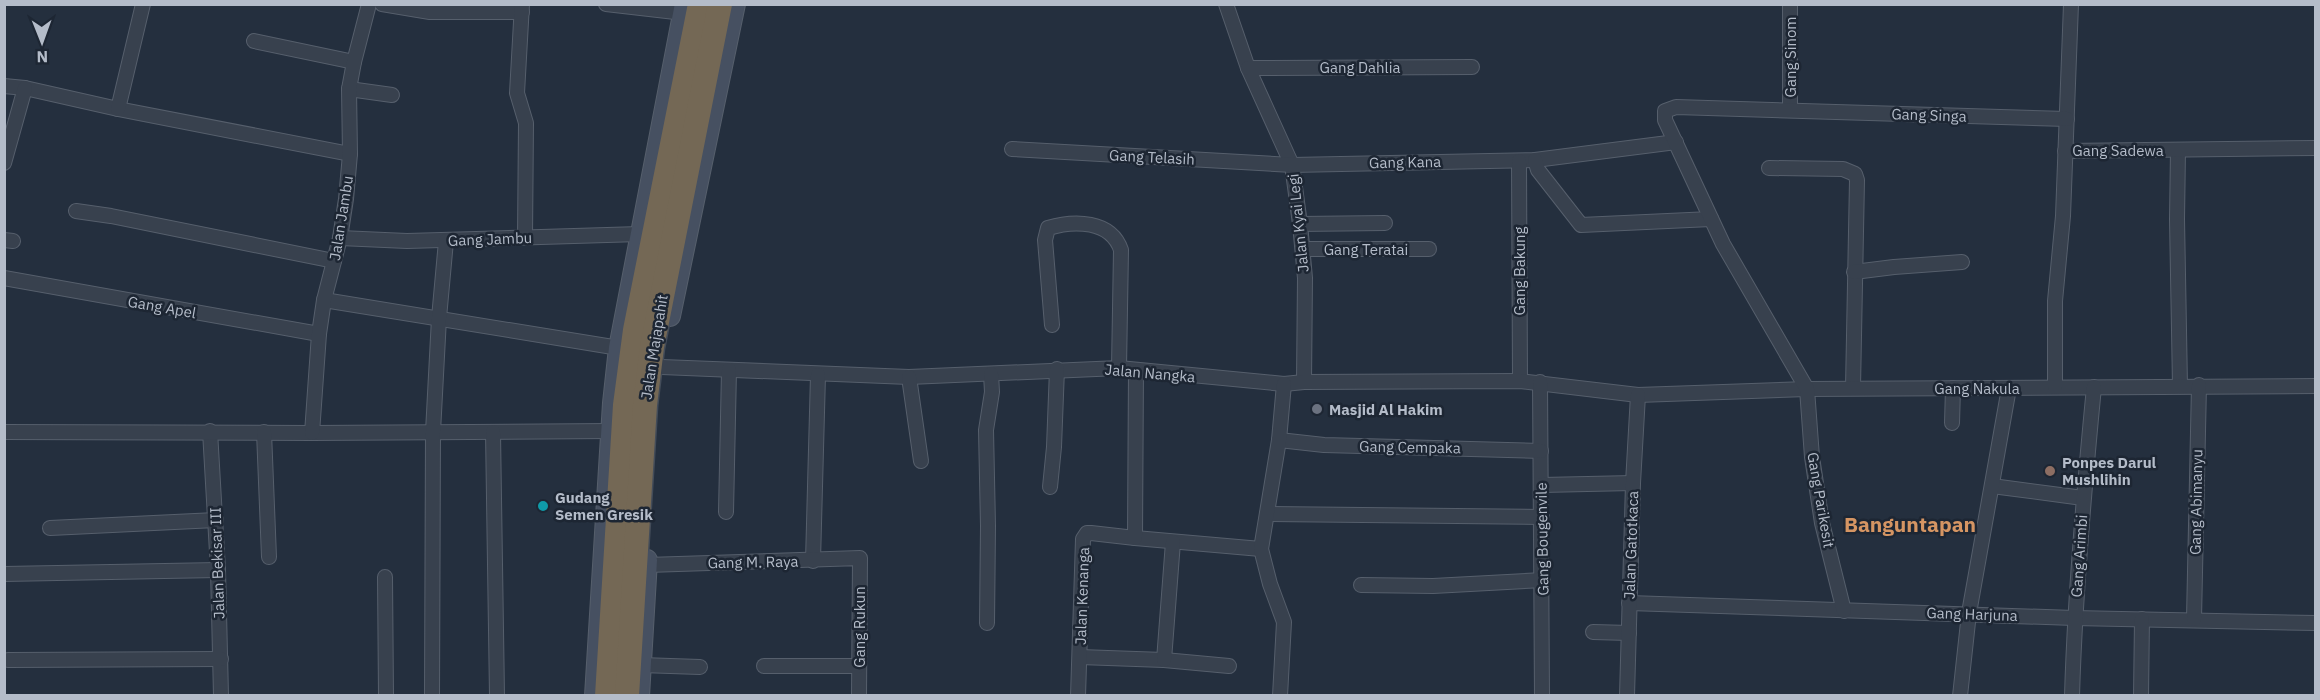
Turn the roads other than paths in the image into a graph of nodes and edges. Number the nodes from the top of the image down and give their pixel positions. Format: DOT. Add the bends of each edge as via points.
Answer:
graph roads {
  1 [pos="143,4"];
  2 [pos="369,4"];
  3 [pos="382,4"];
  4 [pos="606,4"];
  5 [pos="720,4"];
  6 [pos="735,4"];
  7 [pos="1226,4"];
  8 [pos="1790,4"];
  9 [pos="2071,4"];
  10 [pos="690,7"];
  11 [pos="522,8"];
  12 [pos="254,41"];
  13 [pos="354,62"];
  14 [pos="1472,67"];
  15 [pos="1248,68"];
  16 [pos="4,86"];
  17 [pos="25,88"];
  18 [pos="350,89"];
  19 [pos="392,95"];
  20 [pos="118,109"];
  21 [pos="1790,110"];
  22 [pos="2067,119"];
  23 [pos="1676,142"];
  24 [pos="2316,148"];
  25 [pos="1012,149"];
  26 [pos="2178,150"];
  27 [pos="2065,152"];
  28 [pos="350,153"];
  29 [pos="1518,160"];
  30 [pos="1536,160"];
  31 [pos="4,163"];
  32 [pos="1292,165"];
  33 [pos="1769,168"];
  34 [pos="689,190"];
  35 [pos="76,211"];
  36 [pos="1711,219"];
  37 [pos="1385,223"];
  38 [pos="1300,224"];
  39 [pos="640,234"];
  40 [pos="525,237"];
  41 [pos="340,238"];
  42 [pos="446,241"];
  43 [pos="1303,249"];
  44 [pos="1429,249"];
  45 [pos="334,261"];
  46 [pos="1962,262"];
  47 [pos="1854,272"];
  48 [pos="4,278"];
  49 [pos="324,300"];
  50 [pos="439,318"];
  51 [pos="1052,325"];
  52 [pos="319,334"];
  53 [pos="619,348"];
  54 [pos="662,367"];
  55 [pos="1119,368"];
  56 [pos="1057,369"];
  57 [pos="729,370"];
  58 [pos="1136,370"];
  59 [pos="991,374"];
  60 [pos="818,375"];
  61 [pos="909,377"];
  62 [pos="1520,381"];
  63 [pos="1304,382"];
  64 [pos="1540,382"];
  65 [pos="1284,384"];
  66 [pos="2199,385"];
  67 [pos="2180,386"];
  68 [pos="2316,386"];
  69 [pos="2055,387"];
  70 [pos="2094,387"];
  71 [pos="1807,388"];
  72 [pos="1853,388"];
  73 [pos="1953,388"];
  74 [pos="2009,388"];
  75 [pos="1638,395"];
  76 [pos="1953,423"];
  77 [pos="210,431"];
  78 [pos="611,431"];
  79 [pos="4,432"];
  80 [pos="264,432"];
  81 [pos="433,432"];
  82 [pos="493,432"];
  83 [pos="312,433"];
  84 [pos="1279,440"];
  85 [pos="1541,452"];
  86 [pos="921,460"];
  87 [pos="1633,483"];
  88 [pos="1542,485"];
  89 [pos="1992,486"];
  90 [pos="1050,487"];
  91 [pos="2083,498"];
  92 [pos="726,512"];
  93 [pos="1267,514"];
  94 [pos="1542,517"];
  95 [pos="216,520"];
  96 [pos="50,528"];
  97 [pos="1135,538"];
  98 [pos="1173,542"];
  99 [pos="1261,549"];
  100 [pos="269,557"];
  101 [pos="860,558"];
  102 [pos="813,561"];
  103 [pos="647,565"];
  104 [pos="218,570"];
  105 [pos="4,574"];
  106 [pos="385,577"];
  107 [pos="1543,580"];
  108 [pos="1361,585"];
  109 [pos="1629,603"];
  110 [pos="1844,611"];
  111 [pos="1969,613"];
  112 [pos="2074,618"];
  113 [pos="2142,619"];
  114 [pos="2193,619"];
  115 [pos="987,623"];
  116 [pos="2316,623"];
  117 [pos="1593,633"];
  118 [pos="1629,633"];
  119 [pos="1080,657"];
  120 [pos="221,659"];
  121 [pos="8,660"];
  122 [pos="1164,660"];
  123 [pos="641,665"];
  124 [pos="764,666"];
  125 [pos="858,666"];
  126 [pos="1229,666"];
  127 [pos="700,667"];
  128 [pos="220,696"];
  129 [pos="386,696"];
  130 [pos="432,696"];
  131 [pos="497,696"];
  132 [pos="595,696"];
  133 [pos="608,696"];
  134 [pos="627,696"];
  135 [pos="639,696"];
  136 [pos="859,696"];
  137 [pos="1078,696"];
  138 [pos="1280,696"];
  139 [pos="1542,696"];
  140 [pos="1627,696"];
  141 [pos="1960,696"];
  142 [pos="2072,696"];
  143 [pos="2141,696"];
  1 -- 20 [label="street"];
  2 -- 13 [label="street, Jalan Jambu"];
  3 -- 11 [label="street" via="430,12"];
  4 -- 10 [label="street"];
  5 -- 34 [label="highway, Jalan Majapahit"];
  6 -- 34 [label="street"];
  7 -- 15 [label="street, Jalan Kyai Legi"];
  8 -- 21 [label="street, Gang Sinom"];
  9 -- 22 [label="street, Gang Sadewa"];
  10 -- 39 [label="street"];
  10 -- 133 [label="highway, Jalan Majapahit" via="625,405"];
  11 -- 40 [label="street" via="518,93 526,123"];
  12 -- 13 [label="street"];
  13 -- 18 [label="street, Jalan Jambu"];
  14 -- 15 [label="street, Gang Dahlia"];
  15 -- 32 [label="street, Jalan Kyai Legi"];
  16 -- 17 [label="street"];
  17 -- 20 [label="street"];
  17 -- 31 [label="street"];
  18 -- 19 [label="street"];
  18 -- 28 [label="street, Jalan Jambu"];
  20 -- 28 [label="street"];
  21 -- 22 [label="street, Gang Singa"];
  21 -- 23 [label="street, Gang Singa" via="1670,108 1665,111 1665,120"];
  22 -- 27 [label="street, Gang Sadewa"];
  23 -- 30 [label="street, Gang Kana"];
  23 -- 36 [label="street"];
  24 -- 26 [label="street, Gang Sadewa"];
  25 -- 32 [label="street, Gang Telasih"];
  26 -- 27 [label="street, Gang Sadewa"];
  26 -- 67 [label="street"];
  27 -- 69 [label="street" via="2055,301"];
  28 -- 41 [label="street, Jalan Jambu"];
  29 -- 30 [label="street, Gang Kana"];
  29 -- 32 [label="street, Gang Kana"];
  29 -- 62 [label="street, Gang Bakung"];
  30 -- 36 [label="street" via="1538,170 1581,225"];
  32 -- 38 [label="street, Jalan Kyai Legi"];
  33 -- 47 [label="street" via="1843,169 1855,174"];
  34 -- 54 [label="street"];
  34 -- 134 [label="highway, Jalan Majapahit" via="652,347"];
  35 -- 45 [label="street"];
  36 -- 71 [label="street"];
  37 -- 38 [label="street"];
  38 -- 43 [label="street, Jalan Kyai Legi"];
  39 -- 40 [label="street, Gang Jambu"];
  39 -- 53 [label="street"];
  40 -- 42 [label="street, Gang Jambu"];
  41 -- 42 [label="street, Gang Jambu"];
  41 -- 45 [label="street, Jalan Jambu"];
  42 -- 50 [label="street"];
  43 -- 44 [label="street, Gang Teratai"];
  43 -- 63 [label="street, Jalan Kyai Legi"];
  45 -- 49 [label="street, Jalan Jambu"];
  46 -- 47 [label="street"];
  47 -- 72 [label="street"];
  48 -- 52 [label="street, Gang Apel"];
  49 -- 50 [label="street"];
  49 -- 52 [label="street, Jalan Jambu"];
  50 -- 53 [label="street"];
  50 -- 81 [label="street"];
  51 -- 55 [label="street" via="1048,228 1077,222 1106,230 1117,238 1121,250"];
  52 -- 83 [label="street, Jalan Jambu"];
  53 -- 78 [label="street"];
  54 -- 57 [label="street, Jalan Nangka"];
  54 -- 103 [label="street"];
  55 -- 56 [label="street, Jalan Nangka"];
  55 -- 58 [label="street, Jalan Nangka"];
  56 -- 59 [label="street, Jalan Nangka"];
  56 -- 90 [label="street"];
  57 -- 60 [label="street, Jalan Nangka"];
  57 -- 92 [label="street"];
  58 -- 65 [label="street, Jalan Nangka"];
  58 -- 97 [label="street"];
  59 -- 61 [label="street, Jalan Nangka"];
  59 -- 115 [label="street" via="986,430"];
  60 -- 61 [label="street, Jalan Nangka"];
  60 -- 102 [label="street"];
  61 -- 86 [label="street"];
  62 -- 63 [label="street, Jalan Nangka"];
  62 -- 64 [label="street, Jalan Nangka"];
  63 -- 65 [label="street, Jalan Nangka"];
  64 -- 75 [label="street, Jalan Nangka"];
  64 -- 85 [label="street, Gang Bougenvile"];
  65 -- 84 [label="street"];
  66 -- 67 [label="street, Gang Nakula"];
  66 -- 68 [label="street, Gang Nakula"];
  66 -- 114 [label="street, Gang Abimanyu"];
  67 -- 70 [label="street, Gang Nakula"];
  69 -- 70 [label="street, Gang Nakula"];
  69 -- 74 [label="street, Gang Nakula"];
  70 -- 91 [label="street, Gang Arimbi"];
  71 -- 72 [label="street, Gang Nakula"];
  71 -- 75 [label="street, Gang Nakula"];
  71 -- 110 [label="street, Gang Parikesit" via="1822,523"];
  72 -- 73 [label="street, Gang Nakula"];
  73 -- 74 [label="street, Gang Nakula"];
  73 -- 76 [label="street"];
  74 -- 89 [label="street"];
  75 -- 87 [label="street, Jalan Gatotkaca"];
  77 -- 79 [label="street"];
  77 -- 80 [label="street"];
  77 -- 95 [label="street, Jalan Bekisar III"];
  78 -- 82 [label="street"];
  78 -- 132 [label="street"];
  80 -- 83 [label="street"];
  80 -- 100 [label="street"];
  81 -- 82 [label="street"];
  81 -- 83 [label="street"];
  81 -- 130 [label="street"];
  82 -- 131 [label="street"];
  84 -- 85 [label="street, Gang Cempaka"];
  84 -- 93 [label="street"];
  85 -- 88 [label="street, Gang Bougenvile"];
  87 -- 88 [label="street"];
  87 -- 109 [label="street, Jalan Gatotkaca"];
  88 -- 94 [label="street, Gang Bougenvile"];
  89 -- 91 [label="street"];
  89 -- 111 [label="street"];
  91 -- 112 [label="street, Gang Arimbi"];
  93 -- 94 [label="street"];
  93 -- 99 [label="street"];
  94 -- 107 [label="street, Gang Bougenvile"];
  95 -- 96 [label="street"];
  95 -- 104 [label="street, Jalan Bekisar III"];
  97 -- 98 [label="street"];
  97 -- 119 [label="street, Jalan Kenanga" via="1091,533 1085,536"];
  98 -- 99 [label="street"];
  98 -- 122 [label="street"];
  99 -- 138 [label="street" via="1284,622"];
  101 -- 102 [label="street, Gang M. Raya"];
  101 -- 125 [label="street, Gang Rukun"];
  102 -- 103 [label="street, Gang M. Raya"];
  103 -- 123 [label="street"];
  104 -- 105 [label="street"];
  104 -- 120 [label="street, Jalan Bekisar III"];
  106 -- 129 [label="street"];
  107 -- 108 [label="street"];
  107 -- 139 [label="street, Gang Bougenvile"];
  109 -- 110 [label="street, Gang Harjuna"];
  109 -- 118 [label="street, Jalan Gatotkaca"];
  110 -- 111 [label="street, Gang Harjuna"];
  111 -- 112 [label="street, Gang Harjuna"];
  111 -- 141 [label="street"];
  112 -- 113 [label="street, Gang Harjuna"];
  112 -- 142 [label="street, Gang Arimbi"];
  113 -- 114 [label="street, Gang Harjuna"];
  113 -- 143 [label="street"];
  114 -- 116 [label="street, Gang Harjuna"];
  117 -- 118 [label="street"];
  118 -- 140 [label="street, Jalan Gatotkaca"];
  119 -- 122 [label="street"];
  119 -- 137 [label="street, Jalan Kenanga"];
  120 -- 121 [label="street"];
  120 -- 128 [label="street, Jalan Bekisar III"];
  122 -- 126 [label="street"];
  123 -- 127 [label="street"];
  123 -- 135 [label="street"];
  124 -- 125 [label="street"];
  125 -- 136 [label="street, Gang Rukun"];
}
